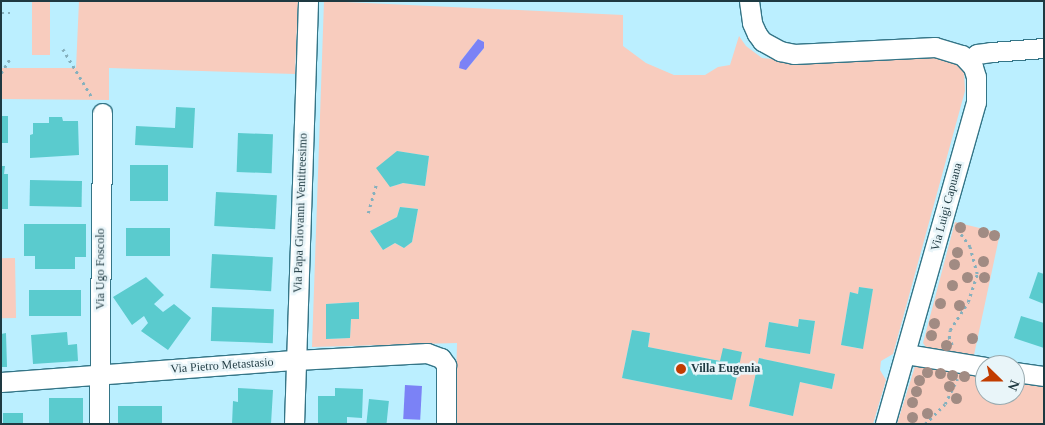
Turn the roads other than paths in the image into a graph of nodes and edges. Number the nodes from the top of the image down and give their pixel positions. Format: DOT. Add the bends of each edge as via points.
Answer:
graph roads {
  1 [pos="308,1"];
  2 [pos="749,1"];
  3 [pos="1044,48"];
  4 [pos="968,61"];
  5 [pos="102,114"];
  6 [pos="906,354"];
  7 [pos="296,360"];
  8 [pos="975,365"];
  9 [pos="1025,373"];
  10 [pos="100,375"];
  11 [pos="1044,376"];
  12 [pos="1,382"];
  13 [pos="100,424"];
  14 [pos="294,424"];
  15 [pos="446,424"];
  16 [pos="885,424"];
  1 -- 7 [label="street, Via Papa Giovanni Ventitreesimo"];
  2 -- 4 [label="street" via="757,34 762,41 780,51 794,54 936,47 954,52"];
  3 -- 4 [label="street" via="977,54"];
  4 -- 6 [label="street, Via Luigi Capuana" via="976,77 976,102"];
  5 -- 10 [label="street, Via Ugo Foscolo"];
  6 -- 8 [label="street"];
  6 -- 16 [label="street, Via Luigi Capuana"];
  7 -- 10 [label="street, Via Pietro Metastasio"];
  7 -- 14 [label="street, Via Papa Giovanni Ventitreesimo"];
  7 -- 15 [label="street, Via Pietro Metastasio" via="427,353 441,358 447,373"];
  9 -- 11 [label="street"];
  10 -- 12 [label="street, Via Pietro Metastasio"];
  10 -- 13 [label="street, Via Ugo Foscolo"];
}
